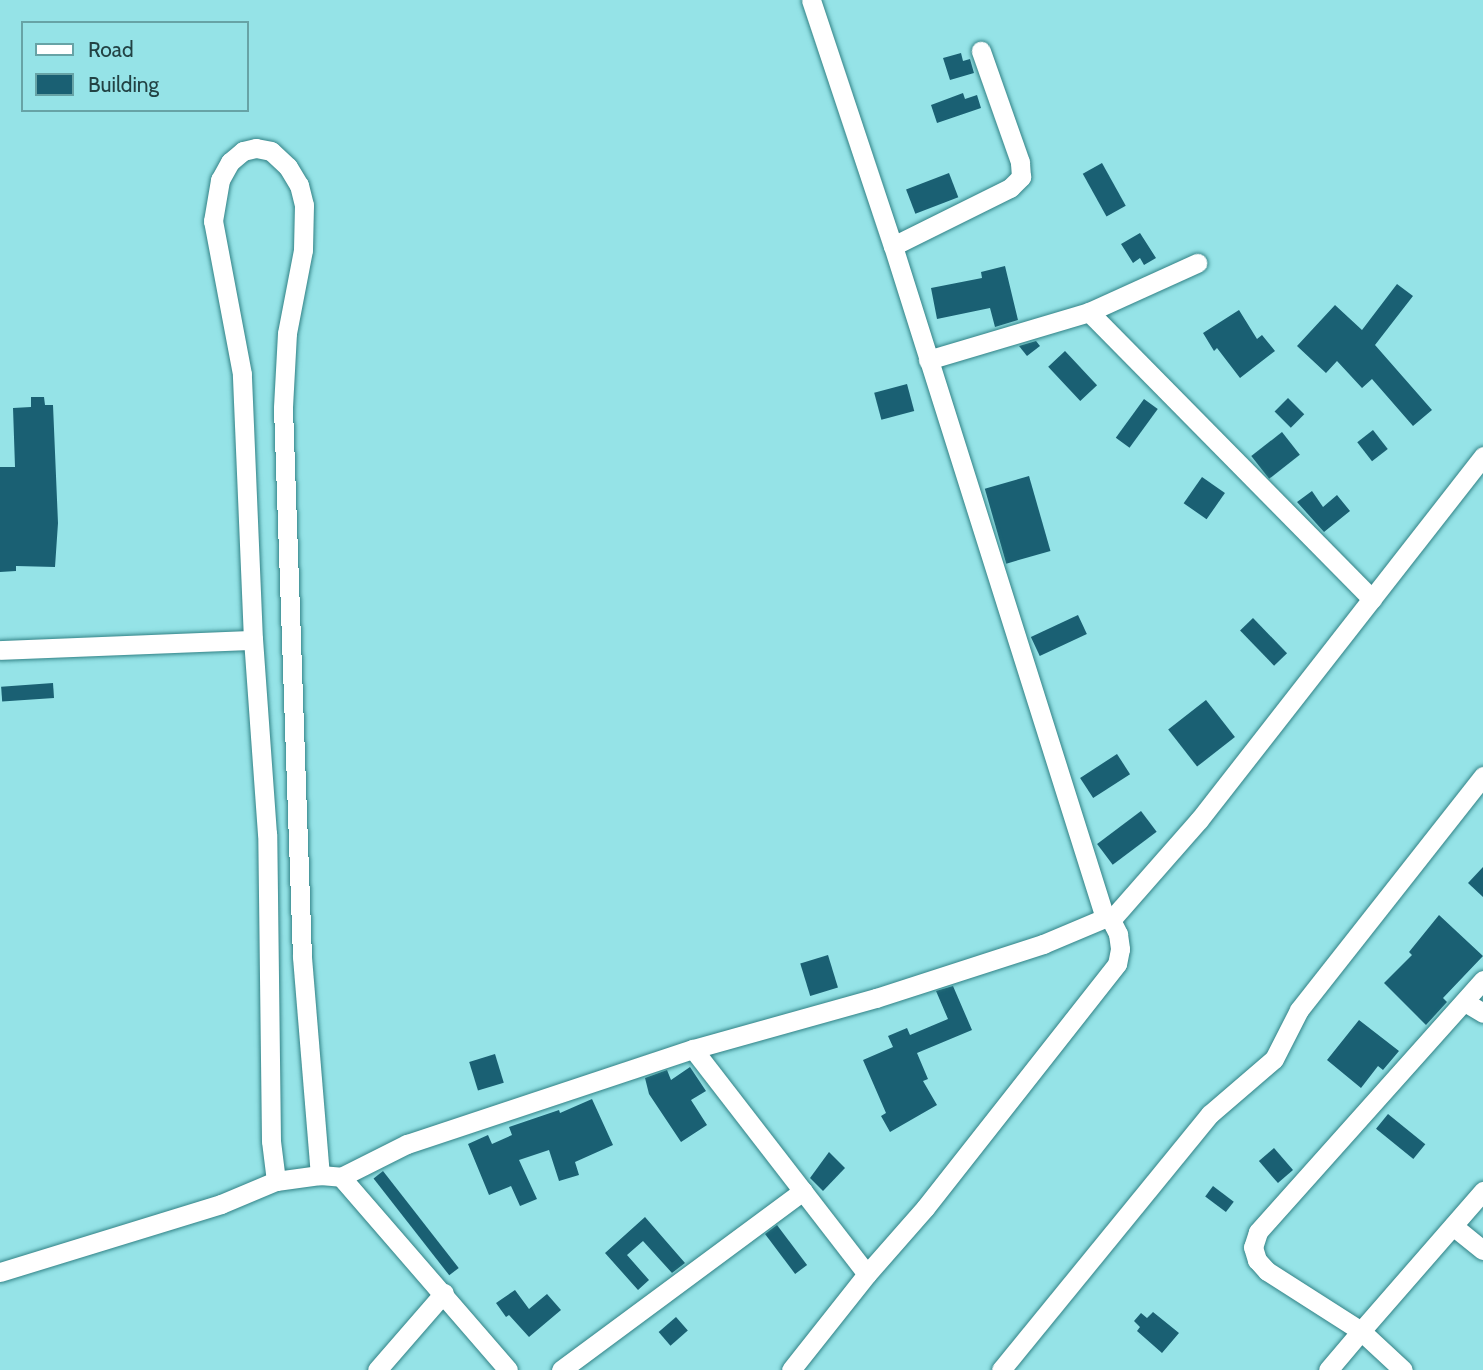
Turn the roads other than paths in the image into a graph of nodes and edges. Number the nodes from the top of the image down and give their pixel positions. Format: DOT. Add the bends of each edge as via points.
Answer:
graph roads {
  1 [pos="811,0"];
  2 [pos="981,51"];
  3 [pos="893,246"];
  4 [pos="1197,263"];
  5 [pos="1089,312"];
  6 [pos="928,360"];
  7 [pos="1483,456"];
  8 [pos="1372,599"];
  9 [pos="253,639"];
  10 [pos="0,650"];
  11 [pos="1483,776"];
  12 [pos="1108,919"];
  13 [pos="1483,981"];
  14 [pos="1465,1002"];
  15 [pos="1483,1013"];
  16 [pos="693,1049"];
  17 [pos="320,1175"];
  18 [pos="341,1177"];
  19 [pos="276,1181"];
  20 [pos="803,1191"];
  21 [pos="1483,1191"];
  22 [pos="1453,1226"];
  23 [pos="1483,1251"];
  24 [pos="0,1272"];
  25 [pos="867,1275"];
  26 [pos="444,1293"];
  27 [pos="1361,1331"];
  28 [pos="377,1370"];
  29 [pos="508,1370"];
  30 [pos="561,1370"];
  31 [pos="791,1370"];
  32 [pos="1001,1370"];
  33 [pos="1328,1370"];
  34 [pos="1402,1370"];
  1 -- 3 [label="street"];
  2 -- 3 [label="street" via="1020,162 1021,177 1010,188"];
  3 -- 6 [label="street"];
  4 -- 5 [label="street"];
  5 -- 6 [label="street"];
  5 -- 8 [label="street"];
  6 -- 12 [label="street"];
  7 -- 8 [label="street"];
  8 -- 12 [label="street" via="1199,820"];
  9 -- 10 [label="street"];
  9 -- 17 [label="street" via="242,374 213,221 220,180 230,162 243,150 256,148 271,151 288,167 304,205 303,250 287,333 283,408 302,957"];
  9 -- 19 [label="street" via="267,834 271,1141"];
  11 -- 32 [label="street" via="1299,1010 1274,1059 1210,1114"];
  12 -- 16 [label="street" via="889,994"];
  12 -- 25 [label="street" via="1119,942 1117,964"];
  13 -- 14 [label="street"];
  14 -- 15 [label="street"];
  14 -- 27 [label="street" via="1258,1232 1253,1247 1267,1271"];
  16 -- 18 [label="street" via="407,1144"];
  16 -- 20 [label="street"];
  17 -- 18 [label="street"];
  17 -- 19 [label="street"];
  18 -- 26 [label="street"];
  19 -- 24 [label="street" via="221,1204"];
  20 -- 25 [label="street"];
  20 -- 30 [label="street"];
  21 -- 22 [label="street"];
  22 -- 23 [label="street"];
  22 -- 27 [label="street"];
  25 -- 31 [label="street"];
  26 -- 28 [label="street"];
  26 -- 29 [label="street"];
  27 -- 33 [label="street"];
  27 -- 34 [label="street"];
}
